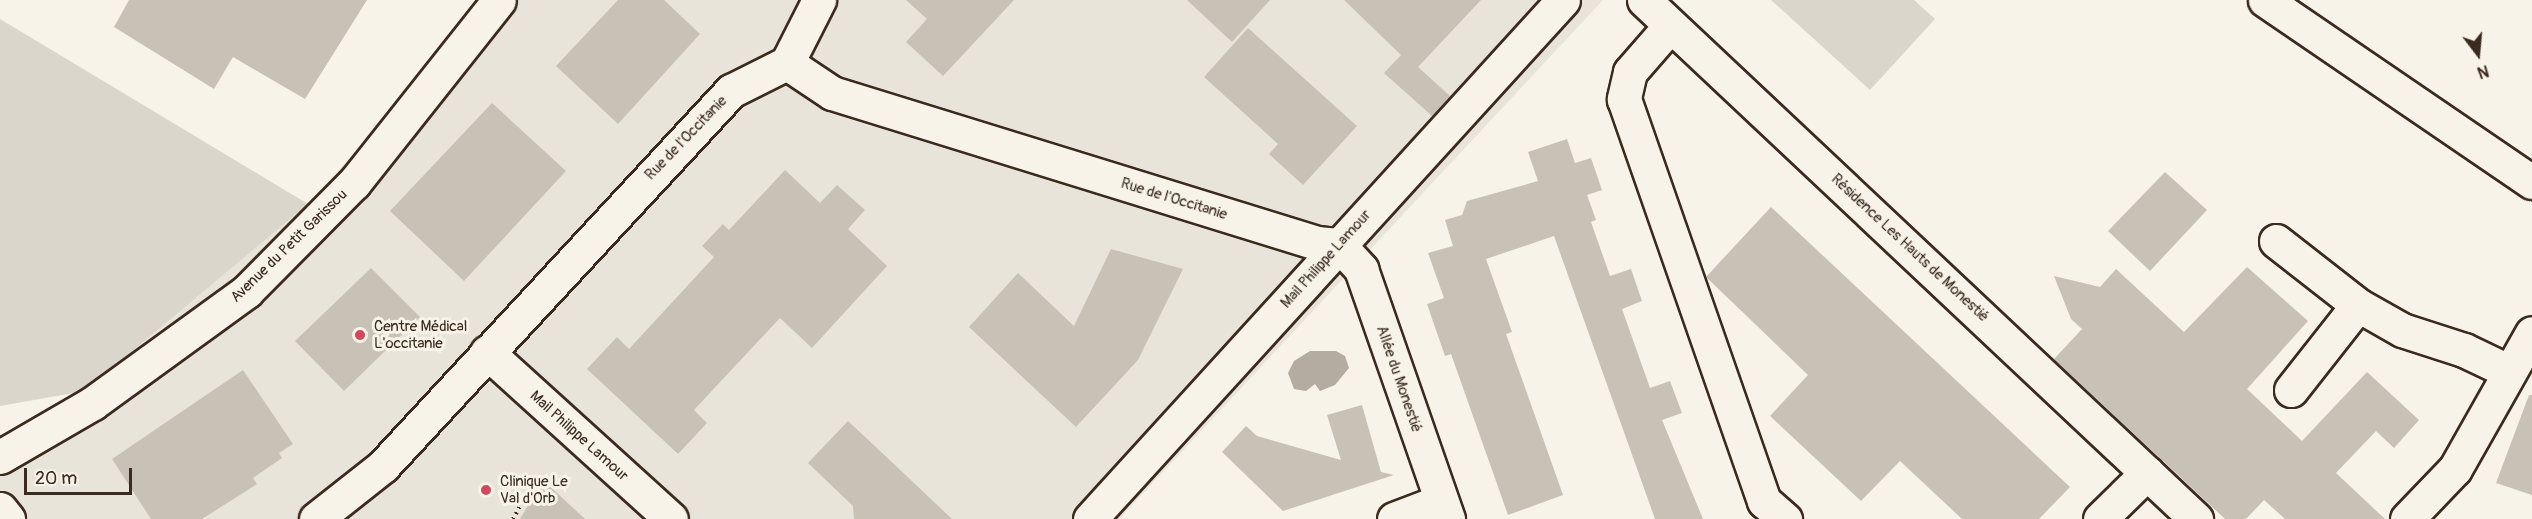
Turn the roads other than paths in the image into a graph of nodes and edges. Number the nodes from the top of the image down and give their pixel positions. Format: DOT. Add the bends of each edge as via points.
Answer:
graph roads {
  1 [pos="499,0"];
  2 [pos="819,0"];
  3 [pos="1563,0"];
  4 [pos="1644,0"];
  5 [pos="2265,0"];
  6 [pos="1670,26"];
  7 [pos="787,63"];
  8 [pos="2532,182"];
  9 [pos="2276,241"];
  10 [pos="1339,245"];
  11 [pos="2358,305"];
  12 [pos="2532,333"];
  13 [pos="487,352"];
  14 [pos="2508,371"];
  15 [pos="2291,390"];
  16 [pos="0,457"];
  17 [pos="2147,473"];
  18 [pos="0,508"];
  19 [pos="1444,510"];
  20 [pos="8,519"];
  21 [pos="316,519"];
  22 [pos="671,519"];
  23 [pos="1090,519"];
  24 [pos="1394,519"];
  25 [pos="1785,519"];
  26 [pos="2100,519"];
  27 [pos="2196,519"];
  28 [pos="2407,519"];
  1 -- 16 [label="street, Avenue du Petit Garissou" via="354,183 247,291 93,403"];
  2 -- 7 [label="street"];
  3 -- 10 [label="street, Mail Philippe Lamour"];
  4 -- 6 [label="street, Résidence Les Hauts de Monestié"];
  5 -- 8 [label="street"];
  6 -- 17 [label="street, Résidence Les Hauts de Monestié"];
  6 -- 25 [label="street" via="1630,72 1624,99 1764,501"];
  7 -- 10 [label="street, Rue de l'Occitanie" via="832,93 1317,243"];
  7 -- 13 [label="street, Rue de l'Occitanie" via="724,98"];
  9 -- 11 [label="street"];
  10 -- 19 [label="street, Allée du Monestié" via="1361,269"];
  10 -- 23 [label="street, Mail Philippe Lamour"];
  11 -- 14 [label="street" via="2402,330 2464,350"];
  11 -- 15 [label="street"];
  12 -- 14 [label="street"];
  13 -- 21 [label="street, Rue de l'Occitanie" via="383,466"];
  13 -- 22 [label="street, Mail Philippe Lamour"];
  14 -- 28 [label="street" via="2455,469"];
  17 -- 26 [label="street"];
  17 -- 27 [label="street, Résidence Les Hauts de Monestié"];
  18 -- 20 [label="street"];
  19 -- 24 [label="street"];
}
